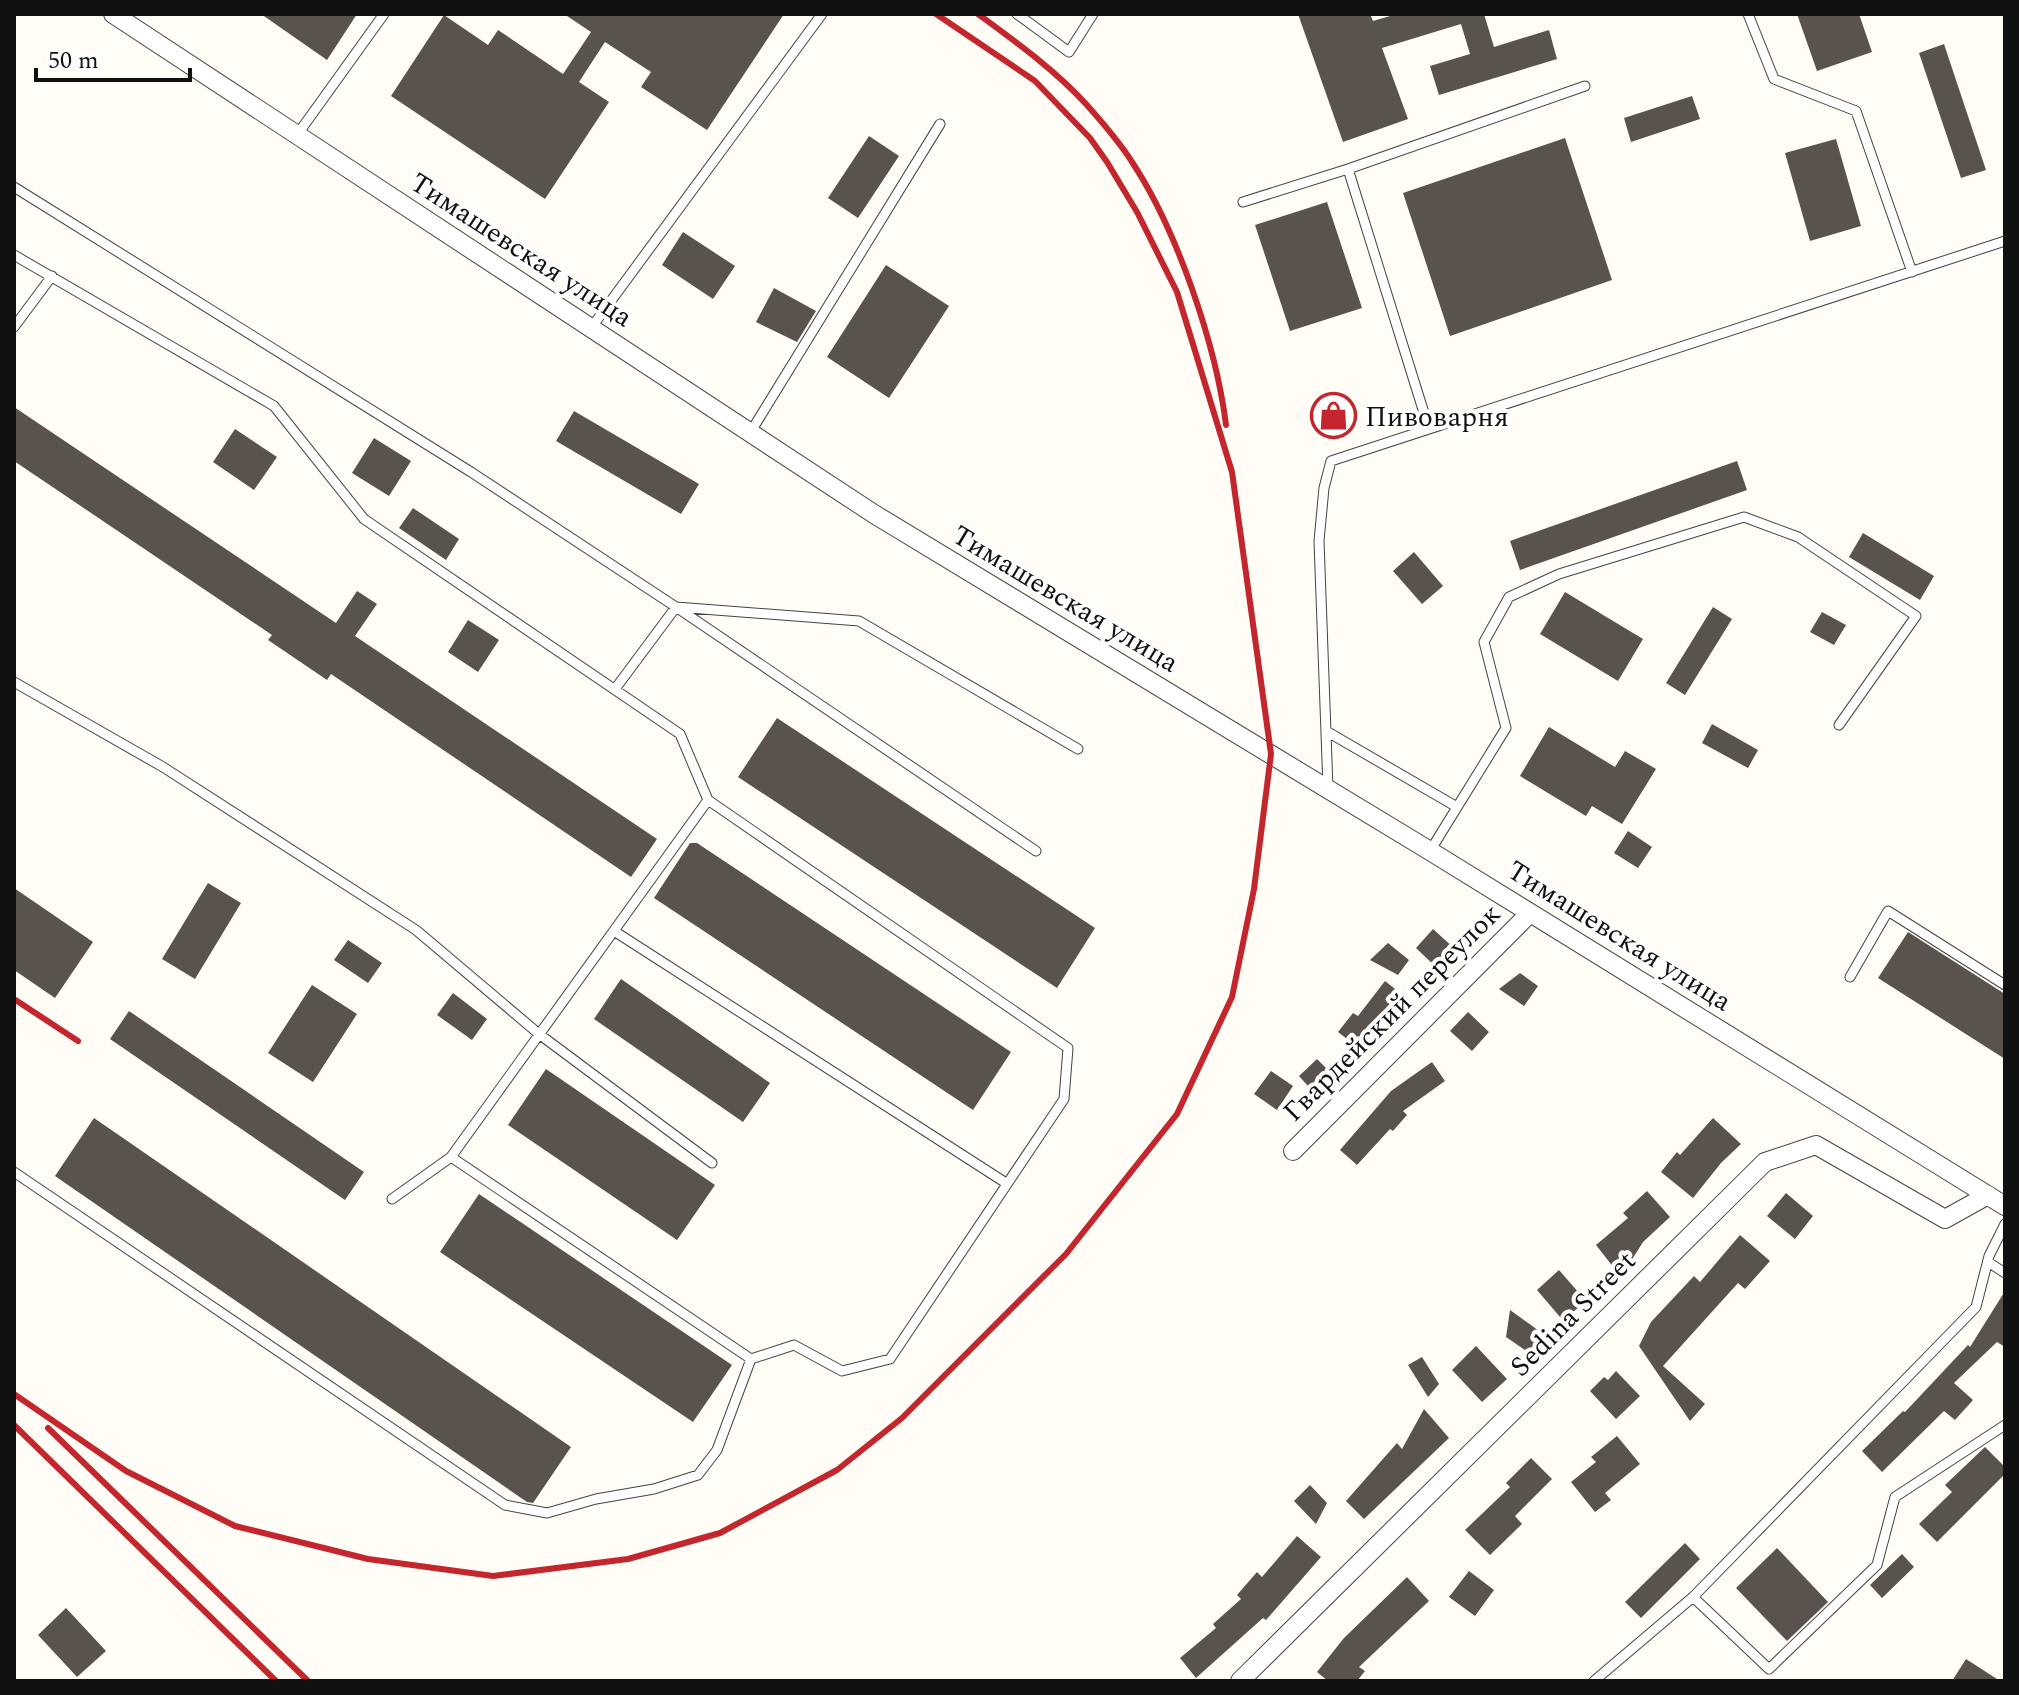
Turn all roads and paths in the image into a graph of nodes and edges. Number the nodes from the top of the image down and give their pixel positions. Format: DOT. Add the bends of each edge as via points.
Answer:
graph roads {
  1 [pos="113,14"];
  2 [pos="384,14"];
  3 [pos="822,14"];
  4 [pos="1017,14"];
  5 [pos="1093,14"];
  6 [pos="1748,14"];
  7 [pos="1585,86"];
  8 [pos="940,124"];
  9 [pos="297,135"];
  10 [pos="1348,169"];
  11 [pos="14,187"];
  12 [pos="1243,202"];
  13 [pos="2005,241"];
  14 [pos="14,255"];
  15 [pos="1912,272"];
  16 [pos="52,276"];
  17 [pos="14,327"];
  18 [pos="591,328"];
  19 [pos="1429,429"];
  20 [pos="750,433"];
  21 [pos="676,607"];
  22 [pos="14,682"];
  23 [pos="615,689"];
  24 [pos="1839,725"];
  25 [pos="1326,731"];
  26 [pos="1078,749"];
  27 [pos="1328,789"];
  28 [pos="708,800"];
  29 [pos="1457,807"];
  30 [pos="1036,851"];
  31 [pos="1430,851"];
  32 [pos="1530,913"];
  33 [pos="614,931"];
  34 [pos="1850,977"];
  35 [pos="2005,985"];
  36 [pos="539,1034"];
  37 [pos="1293,1151"];
  38 [pos="451,1157"];
  39 [pos="712,1163"];
  40 [pos="14,1172"];
  41 [pos="1006,1183"];
  42 [pos="1988,1195"];
  43 [pos="392,1199"];
  44 [pos="2005,1206"];
  45 [pos="2005,1224"];
  46 [pos="1988,1262"];
  47 [pos="2005,1273"];
  48 [pos="751,1359"];
  49 [pos="2005,1425"];
  50 [pos="1693,1597"];
  51 [pos="1240,1681"];
  52 [pos="1594,1681"];
  1 -- 9 [label="street, Тимашевская улица"];
  2 -- 9 [label="lane"];
  3 -- 18 [label="lane"];
  4 -- 5 [label="lane" via="1069,52"];
  6 -- 15 [label="lane" via="1774,79 1856,111"];
  7 -- 10 [label="lane"];
  8 -- 20 [label="lane"];
  9 -- 18 [label="street, Тимашевская улица"];
  10 -- 12 [label="lane"];
  10 -- 19 [label="lane"];
  11 -- 21 [label="lane" via="471,472"];
  13 -- 15 [label="lane"];
  14 -- 16 [label="lane"];
  15 -- 19 [label="lane"];
  16 -- 17 [label="lane"];
  16 -- 23 [label="lane" via="274,406 364,519"];
  18 -- 20 [label="street, Тимашевская улица"];
  19 -- 25 [label="lane" via="1331,461 1319,541"];
  20 -- 27 [label="street, Тимашевская улица"];
  21 -- 23 [label="lane"];
  21 -- 26 [label="lane" via="859,621"];
  21 -- 30 [label="lane"];
  22 -- 36 [label="lane" via="163,767 416,930"];
  23 -- 28 [label="lane" via="680,734"];
  24 -- 29 [label="lane" via="1916,616 1798,537 1744,517 1559,574 1509,597 1484,642 1506,728"];
  25 -- 27 [label="lane"];
  25 -- 29 [label="lane"];
  27 -- 31 [label="street, Тимашевская улица"];
  28 -- 33 [label="lane"];
  28 -- 41 [label="lane" via="1068,1048 1064,1099"];
  29 -- 31 [label="lane"];
  31 -- 32 [label="street, Тимашевская улица"];
  32 -- 37 [label="street, Гвардейский переулок"];
  32 -- 42 [label="street, Тимашевская улица"];
  33 -- 36 [label="lane"];
  33 -- 41 [label="lane"];
  34 -- 35 [label="lane" via="1888,911"];
  36 -- 38 [label="lane"];
  36 -- 39 [label="lane"];
  38 -- 43 [label="lane"];
  38 -- 48 [label="lane"];
  40 -- 48 [label="lane" via="505,1505 547,1513 698,1475 717,1450"];
  41 -- 48 [label="lane" via="890,1359 842,1371 794,1345"];
  42 -- 44 [label="street, Тимашевская улица"];
  42 -- 51 [label="street, Sedina Street" via="1945,1219 1816,1145 1765,1162"];
  45 -- 46 [label="lane"];
  46 -- 47 [label="lane"];
  46 -- 50 [label="lane" via="1976,1307"];
  49 -- 50 [label="lane" via="1895,1497 1877,1565 1769,1669"];
  50 -- 52 [label="lane"];
}
